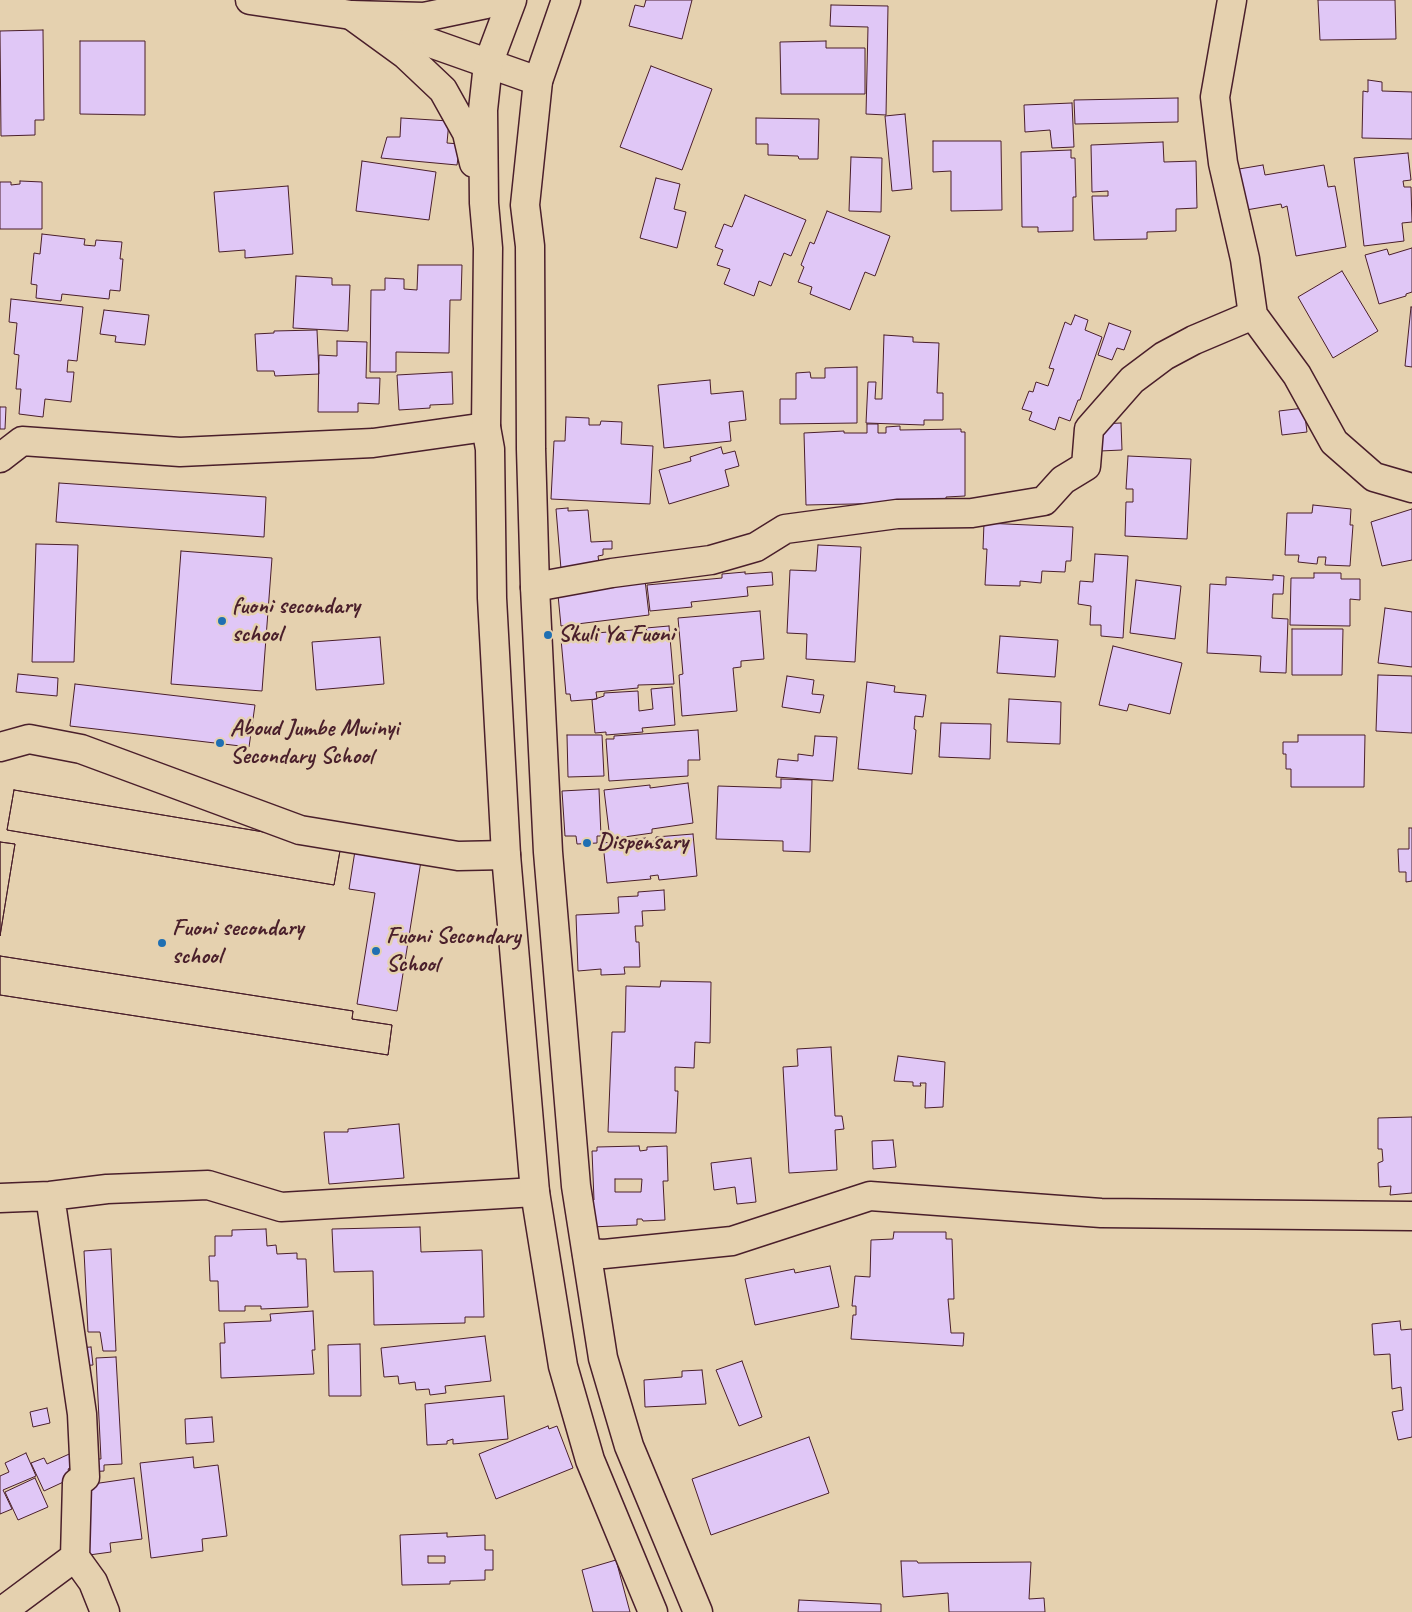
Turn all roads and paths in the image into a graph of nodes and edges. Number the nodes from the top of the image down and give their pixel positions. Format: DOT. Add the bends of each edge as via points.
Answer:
graph roads {
  1 [pos="250,0"];
  2 [pos="490,0"];
  3 [pos="512,0"];
  4 [pos="566,0"];
  5 [pos="1232,0"];
  6 [pos="351,15"];
  7 [pos="488,64"];
  8 [pos="538,81"];
  9 [pos="484,203"];
  10 [pos="1253,315"];
  11 [pos="486,427"];
  12 [pos="0,458"];
  13 [pos="1412,488"];
  14 [pos="535,587"];
  15 [pos="29,739"];
  16 [pos="0,747"];
  17 [pos="0,758"];
  18 [pos="506,855"];
  19 [pos="535,1192"];
  20 [pos="50,1196"];
  21 [pos="0,1198"];
  22 [pos="1412,1216"];
  23 [pos="587,1253"];
  24 [pos="75,1557"];
  25 [pos="1,1612"];
  26 [pos="105,1612"];
  27 [pos="653,1612"];
  28 [pos="698,1612"];
  1 -- 6 [label="street"];
  2 -- 6 [label="street" via="486,4 424,17"];
  3 -- 7 [label="street"];
  4 -- 8 [label="street"];
  5 -- 10 [label="street" via="1215,97 1223,164 1245,259"];
  6 -- 7 [label="street"];
  6 -- 9 [label="street" via="406,55 443,90 467,133"];
  7 -- 8 [label="street"];
  7 -- 9 [label="street" via="483,110"];
  8 -- 14 [label="street" via="526,205 530,246"];
  9 -- 11 [label="street" via="488,248"];
  10 -- 13 [label="street" via="1297,375 1334,442 1374,477"];
  10 -- 14 [label="street" via="1164,356 1132,380 1089,429 1086,466 1063,480 1044,501 972,513 897,514 784,529 756,547 711,560"];
  11 -- 12 [label="street" via="373,443 180,452 22,441"];
  11 -- 18 [label="street" via="490,449 492,598"];
  14 -- 23 [label="street" via="548,852 576,1186"];
  15 -- 16 [label="street"];
  15 -- 17 [label="street"];
  15 -- 18 [label="street" via="81,749 300,830 458,856"];
  18 -- 19 [label="street"];
  19 -- 20 [label="street" via="281,1208 208,1185 107,1189"];
  19 -- 27 [label="street" via="563,1366 590,1460"];
  20 -- 21 [label="street"];
  20 -- 24 [label="street" via="82,1414 86,1477 77,1482"];
  22 -- 23 [label="street" via="1101,1213 870,1196 732,1241"];
  23 -- 28 [label="street" via="604,1358 629,1446"];
  24 -- 25 [label="street"];
  24 -- 26 [label="street" via="93,1582"];
}
